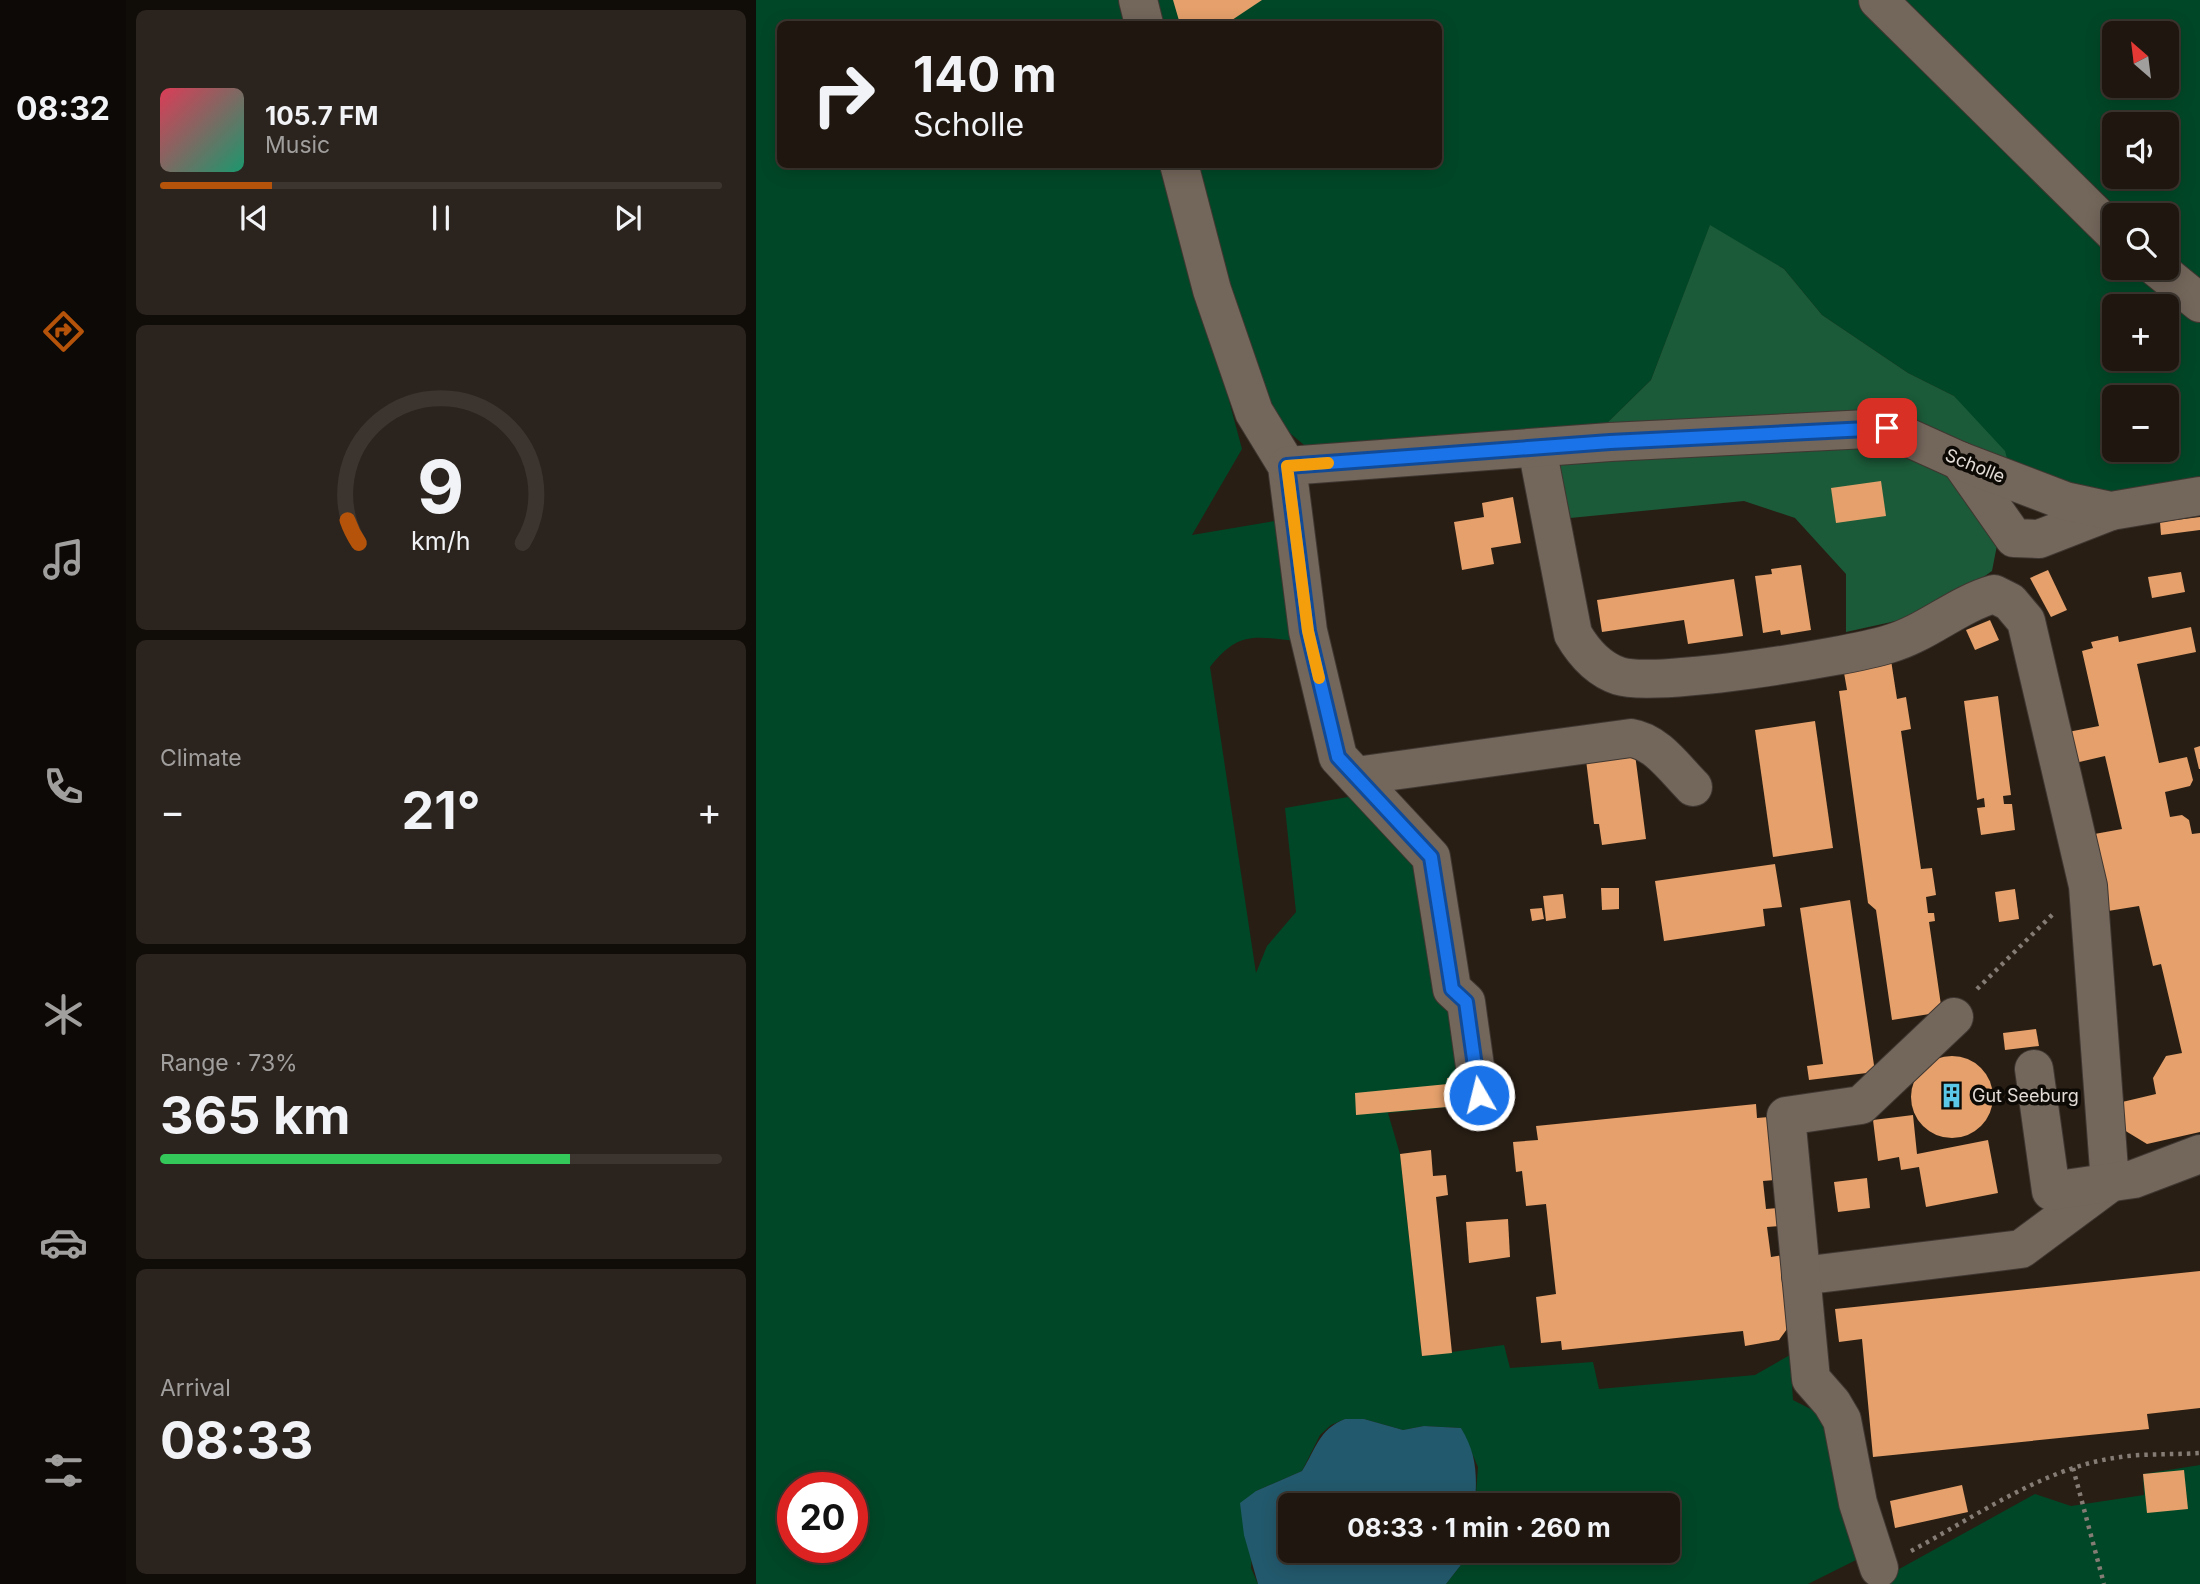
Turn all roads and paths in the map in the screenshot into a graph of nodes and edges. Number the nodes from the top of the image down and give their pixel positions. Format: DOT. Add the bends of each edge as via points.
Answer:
graph roads {
  1 [pos="1138,0"];
  2 [pos="1878,0"];
  3 [pos="1143,21"];
  4 [pos="1181,168"];
  5 [pos="2102,221"];
  6 [pos="2172,280"];
  7 [pos="2200,303"];
  8 [pos="1537,448"];
  9 [pos="1960,461"];
  10 [pos="1287,466"];
  11 [pos="2200,496"];
  12 [pos="2111,511"];
  13 [pos="1356,776"];
  14 [pos="1693,787"];
  15 [pos="2088,886"];
  16 [pos="1954,1017"];
  17 [pos="2034,1069"];
  18 [pos="1479,1095"];
  19 [pos="2200,1154"];
  20 [pos="2110,1183"];
  21 [pos="1801,1276"];
  22 [pos="2200,1454"];
  23 [pos="2073,1468"];
  24 [pos="1879,1568"];
  25 [pos="2104,1584"];
  1 -- 3 [label="lane"];
  2 -- 5 [label="lane"];
  4 -- 10 [label="lane" via="1212,290 1254,412"];
  6 -- 7 [label="lane"];
  8 -- 9 [label="lane, Scholle" via="1887,428"];
  8 -- 10 [label="lane, Scholle"];
  8 -- 15 [label="lane" via="1573,634 1591,659 1620,676 1653,679 1771,666 1887,645 1921,633 1973,600 1994,594 2010,603 2026,621"];
  9 -- 12 [label="lane, Scholle" via="2065,501"];
  9 -- 12 [label="lane" via="2014,538 2039,540"];
  10 -- 13 [label="lane" via="1308,631 1338,757"];
  11 -- 12 [label="lane, Scholle"];
  13 -- 14 [label="lane" via="1631,738 1657,750"];
  13 -- 18 [label="lane" via="1431,857 1452,989 1466,1002"];
  15 -- 16 [label="path" via="2016,947"];
  15 -- 20 [label="lane"];
  16 -- 21 [label="lane" via="1861,1105 1786,1116"];
  17 -- 20 [label="lane" via="2051,1191"];
  19 -- 20 [label="lane" via="2134,1179"];
  20 -- 21 [label="lane" via="2021,1249"];
  21 -- 24 [label="lane" via="1811,1379 1842,1420 1858,1503"];
  22 -- 23 [label="path" via="2115,1457"];
  23 -- 24 [label="path"];
  23 -- 25 [label="path"];
}
